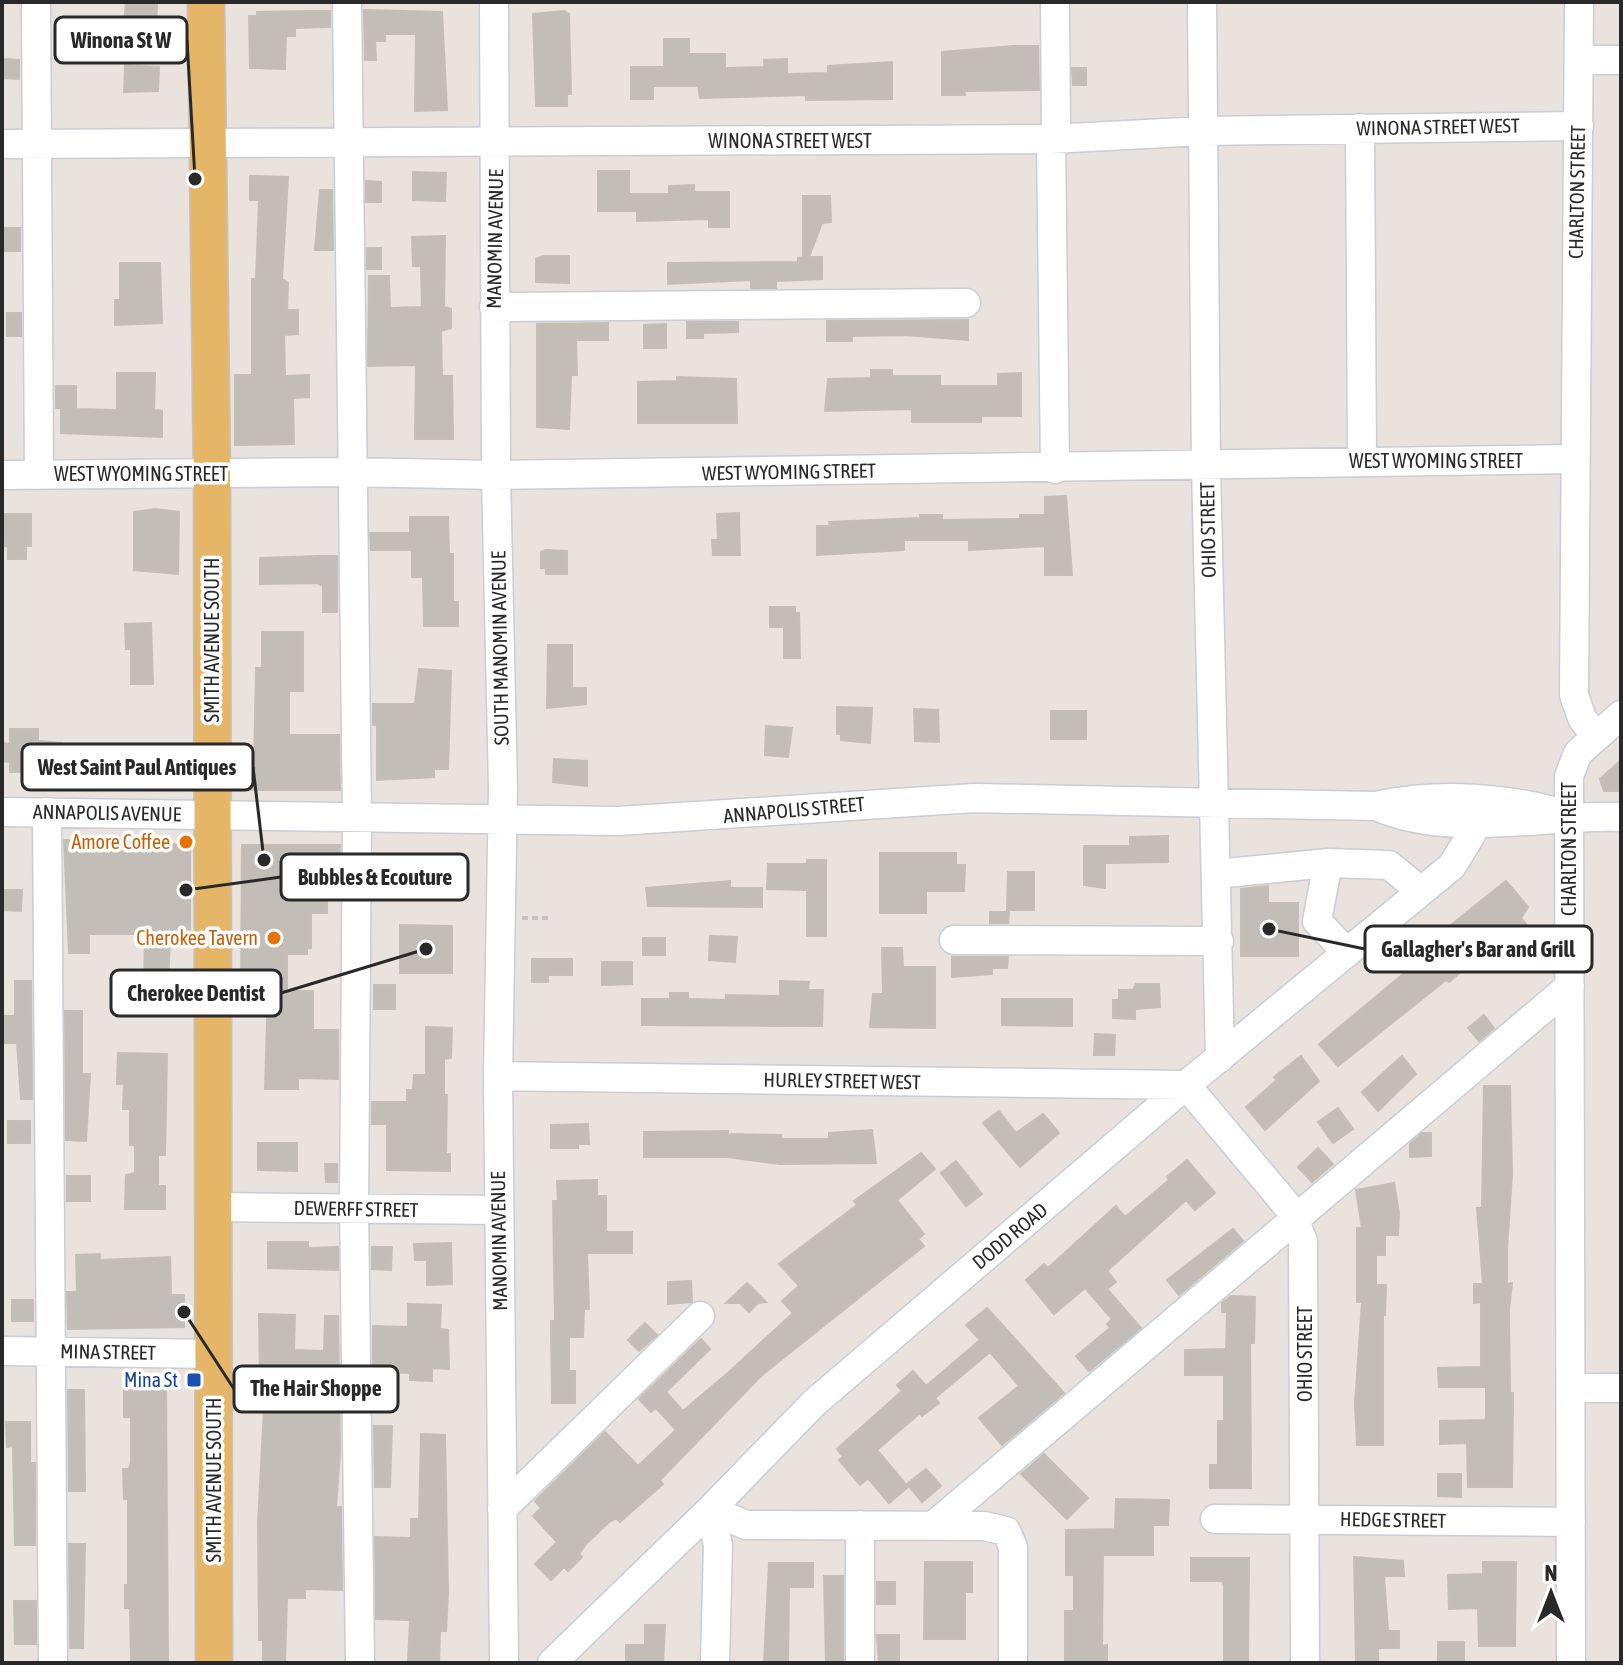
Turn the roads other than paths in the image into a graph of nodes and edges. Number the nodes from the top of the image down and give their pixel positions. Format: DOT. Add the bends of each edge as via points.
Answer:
graph roads {
  1 [pos="36,2"];
  2 [pos="206,2"];
  3 [pos="347,2"];
  4 [pos="494,2"];
  5 [pos="1055,2"];
  6 [pos="1202,2"];
  7 [pos="1579,2"];
  8 [pos="1580,60"];
  9 [pos="1621,60"];
  10 [pos="1579,126"];
  11 [pos="1360,128"];
  12 [pos="1203,131"];
  13 [pos="1054,138"];
  14 [pos="348,141"];
  15 [pos="36,142"];
  16 [pos="496,142"];
  17 [pos="2,144"];
  18 [pos="208,145"];
  19 [pos="966,303"];
  20 [pos="494,307"];
  21 [pos="1575,459"];
  22 [pos="1362,460"];
  23 [pos="1206,467"];
  24 [pos="1055,469"];
  25 [pos="352,472"];
  26 [pos="39,474"];
  27 [pos="2,475"];
  28 [pos="496,475"];
  29 [pos="212,476"];
  30 [pos="1621,715"];
  31 [pos="1595,736"];
  32 [pos="1214,804"];
  33 [pos="1376,806"];
  34 [pos="2,812"];
  35 [pos="47,812"];
  36 [pos="212,815"];
  37 [pos="1568,816"];
  38 [pos="1621,817"];
  39 [pos="357,818"];
  40 [pos="502,820"];
  41 [pos="1470,821"];
  42 [pos="1328,863"];
  43 [pos="1216,874"];
  44 [pos="1421,891"];
  45 [pos="954,940"];
  46 [pos="1219,941"];
  47 [pos="1347,953"];
  48 [pos="1570,986"];
  49 [pos="1220,1058"];
  50 [pos="498,1076"];
  51 [pos="1186,1085"];
  52 [pos="213,1207"];
  53 [pos="354,1209"];
  54 [pos="498,1210"];
  55 [pos="1294,1219"];
  56 [pos="700,1316"];
  57 [pos="2,1351"];
  58 [pos="49,1351"];
  59 [pos="214,1354"];
  60 [pos="1571,1388"];
  61 [pos="1621,1388"];
  62 [pos="502,1509"];
  63 [pos="710,1510"];
  64 [pos="1215,1519"];
  65 [pos="1305,1520"];
  66 [pos="1571,1522"];
  67 [pos="860,1525"];
  68 [pos="933,1526"];
  69 [pos="53,1663"];
  70 [pos="214,1663"];
  71 [pos="360,1663"];
  72 [pos="504,1663"];
  73 [pos="552,1663"];
  74 [pos="715,1663"];
  75 [pos="860,1663"];
  76 [pos="1013,1663"];
  77 [pos="1305,1663"];
  78 [pos="1571,1663"];
  1 -- 15 [label="street"];
  2 -- 18 [label="main road, SMITH AVENUE SOUTH"];
  3 -- 14 [label="street"];
  4 -- 16 [label="street, MANOMIN AVENUE"];
  5 -- 13 [label="street"];
  6 -- 12 [label="street, OHIO STREET"];
  7 -- 8 [label="street, CHARLTON STREET"];
  8 -- 9 [label="street"];
  8 -- 10 [label="street, CHARLTON STREET"];
  10 -- 11 [label="street, WINONA STREET WEST"];
  10 -- 21 [label="street, CHARLTON STREET"];
  11 -- 12 [label="street, WINONA STREET WEST"];
  11 -- 22 [label="street"];
  12 -- 13 [label="street, WINONA STREET WEST"];
  12 -- 23 [label="street, OHIO STREET"];
  13 -- 16 [label="street, WINONA STREET WEST"];
  13 -- 24 [label="street"];
  14 -- 16 [label="street, WINONA STREET WEST"];
  14 -- 18 [label="street, WINONA STREET WEST"];
  14 -- 25 [label="street"];
  15 -- 17 [label="street, WINONA STREET WEST"];
  15 -- 18 [label="street, WINONA STREET WEST"];
  15 -- 26 [label="street"];
  16 -- 20 [label="street, MANOMIN AVENUE"];
  18 -- 29 [label="main road, SMITH AVENUE SOUTH"];
  19 -- 20 [label="street"];
  20 -- 28 [label="street, MANOMIN AVENUE"];
  21 -- 22 [label="street, WEST WYOMING STREET"];
  21 -- 31 [label="street, CHARLTON STREET" via="1574,695"];
  22 -- 23 [label="street, WEST WYOMING STREET"];
  23 -- 24 [label="street, WEST WYOMING STREET"];
  23 -- 32 [label="street, OHIO STREET"];
  24 -- 28 [label="street, WEST WYOMING STREET"];
  25 -- 28 [label="street, WEST WYOMING STREET"];
  25 -- 29 [label="street, WEST WYOMING STREET"];
  25 -- 39 [label="street"];
  26 -- 27 [label="street, WEST WYOMING STREET"];
  26 -- 29 [label="street, WEST WYOMING STREET"];
  28 -- 40 [label="street, SOUTH MANOMIN AVENUE"];
  29 -- 36 [label="main road, SMITH AVENUE SOUTH"];
  30 -- 31 [label="street"];
  31 -- 37 [label="street, CHARLTON STREET" via="1571,766"];
  32 -- 33 [label="street, ANNAPOLIS STREET"];
  32 -- 40 [label="street, ANNAPOLIS STREET" via="974,798 689,819"];
  32 -- 43 [label="street, OHIO STREET"];
  33 -- 37 [label="street, ANNAPOLIS STREET" via="1408,799 1522,802"];
  33 -- 41 [label="street, ANNAPOLIS STREET" via="1406,819"];
  34 -- 35 [label="street, ANNAPOLIS AVENUE"];
  35 -- 36 [label="street, ANNAPOLIS AVENUE"];
  35 -- 58 [label="street"];
  36 -- 39 [label="street, ANNAPOLIS STREET"];
  36 -- 52 [label="main road, SMITH AVENUE SOUTH"];
  37 -- 38 [label="street, ANNAPOLIS STREET"];
  37 -- 41 [label="street, ANNAPOLIS STREET" via="1532,823"];
  37 -- 48 [label="street, CHARLTON STREET"];
  39 -- 40 [label="street, ANNAPOLIS STREET"];
  39 -- 53 [label="street"];
  40 -- 50 [label="street, MANOMIN AVENUE"];
  41 -- 44 [label="street, DODD ROAD" via="1471,835 1452,866"];
  42 -- 43 [label="street"];
  42 -- 44 [label="street" via="1389,865"];
  42 -- 47 [label="street" via="1317,921"];
  43 -- 46 [label="street, OHIO STREET"];
  44 -- 47 [label="street, DODD ROAD"];
  45 -- 46 [label="street"];
  46 -- 49 [label="street, OHIO STREET"];
  47 -- 49 [label="street, DODD ROAD"];
  48 -- 55 [label="street"];
  48 -- 60 [label="street, CHARLTON STREET"];
  49 -- 51 [label="street, DODD ROAD"];
  50 -- 51 [label="street, HURLEY STREET WEST"];
  50 -- 54 [label="street, MANOMIN AVENUE"];
  51 -- 55 [label="street, OHIO STREET"];
  51 -- 63 [label="street, DODD ROAD" via="814,1403"];
  52 -- 53 [label="street, DEWERFF STREET"];
  52 -- 59 [label="main road, SMITH AVENUE SOUTH"];
  53 -- 54 [label="street, DEWERFF STREET"];
  53 -- 71 [label="street"];
  54 -- 62 [label="street, MANOMIN AVENUE"];
  55 -- 65 [label="street, OHIO STREET" via="1303,1241 1305,1275"];
  55 -- 68 [label="street"];
  56 -- 62 [label="street"];
  57 -- 58 [label="street, MINA STREET"];
  58 -- 59 [label="street, MINA STREET"];
  58 -- 69 [label="street"];
  59 -- 70 [label="main road, SMITH AVENUE SOUTH"];
  60 -- 61 [label="street"];
  60 -- 66 [label="street, CHARLTON STREET"];
  62 -- 72 [label="street, MANOMIN AVENUE"];
  63 -- 67 [label="street" via="746,1525"];
  63 -- 73 [label="street, DODD ROAD"];
  63 -- 74 [label="street" via="718,1545"];
  64 -- 65 [label="street, HEDGE STREET"];
  65 -- 66 [label="street, HEDGE STREET"];
  65 -- 77 [label="street, OHIO STREET"];
  66 -- 78 [label="street, CHARLTON STREET"];
  67 -- 68 [label="street"];
  67 -- 75 [label="street"];
  68 -- 76 [label="street" via="1006,1531 1013,1547"];
}
